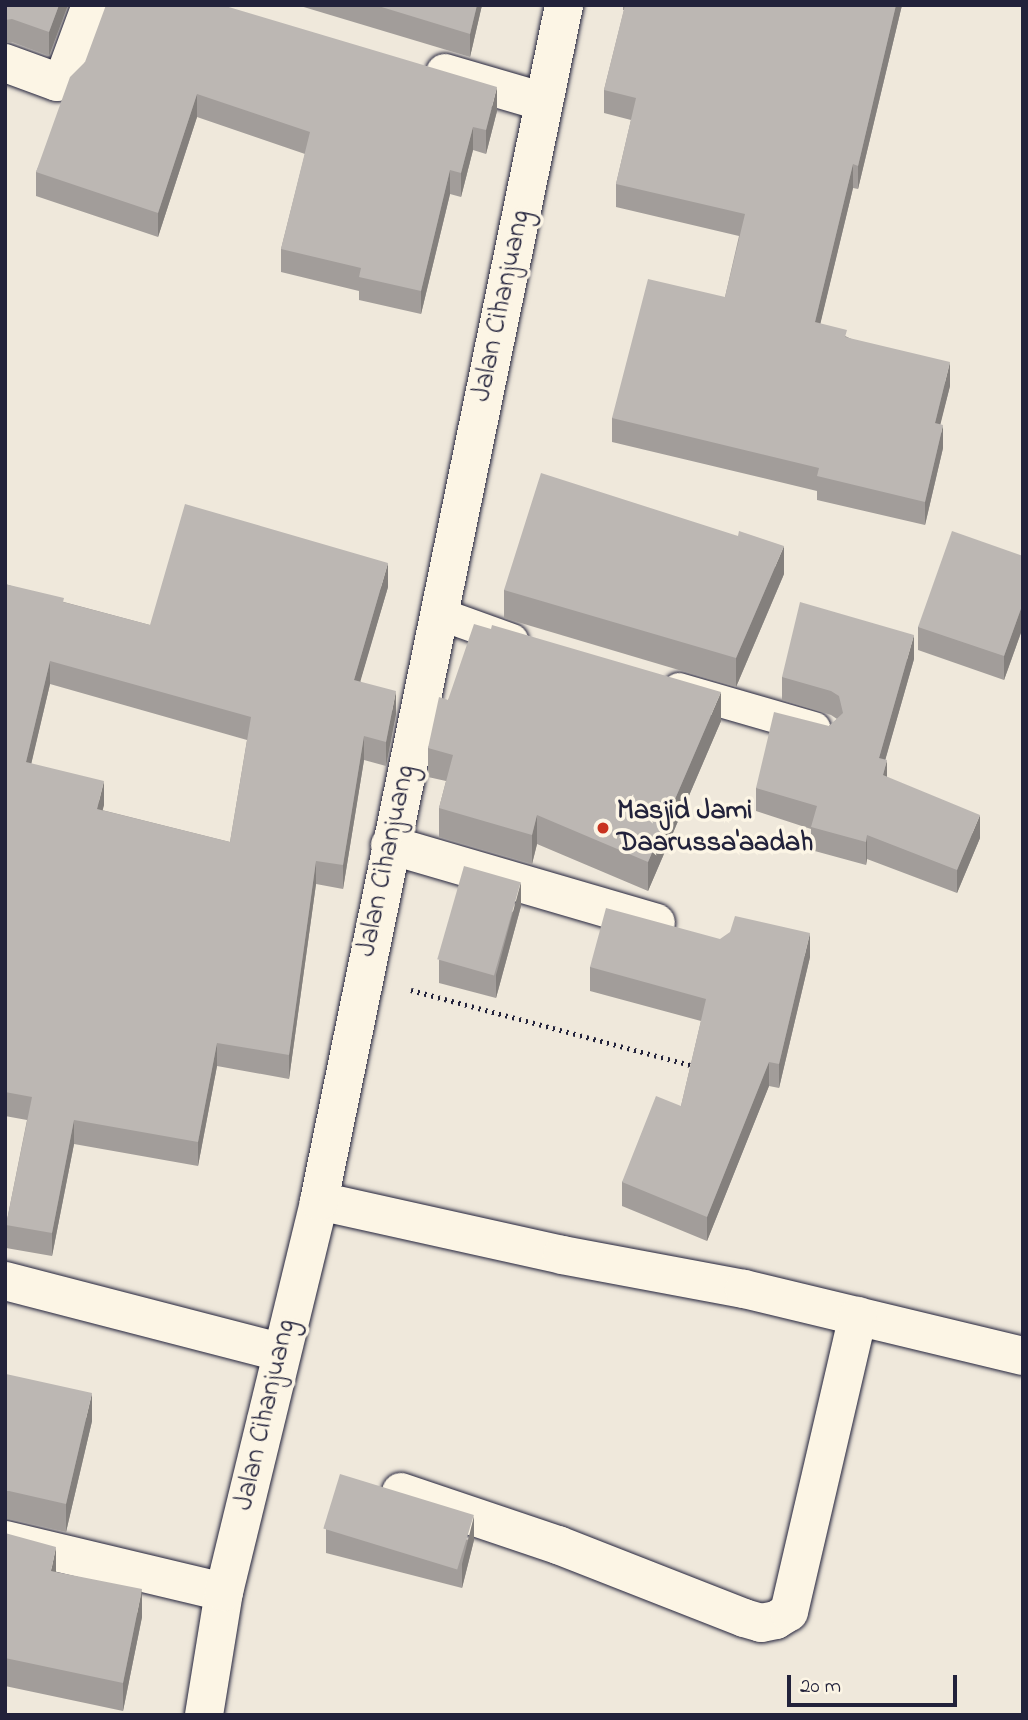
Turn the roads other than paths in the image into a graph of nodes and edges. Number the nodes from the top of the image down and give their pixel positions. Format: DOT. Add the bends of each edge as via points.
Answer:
graph roads {
  1 [pos="91,5"];
  2 [pos="564,5"];
  3 [pos="5,63"];
  4 [pos="415,63"];
  5 [pos="544,102"];
  6 [pos="438,613"];
  7 [pos="537,647"];
  8 [pos="655,682"];
  9 [pos="825,732"];
  10 [pos="390,845"];
  11 [pos="688,933"];
  12 [pos="319,1201"];
  13 [pos="5,1281"];
  14 [pos="858,1316"];
  15 [pos="280,1352"];
  16 [pos="1023,1356"];
  17 [pos="401,1492"];
  18 [pos="5,1540"];
  19 [pos="224,1592"];
  20 [pos="204,1715"];
  1 -- 3 [label="street" via="64,78 57,82"];
  2 -- 5 [label="street, Jalan Cihanjuang"];
  4 -- 5 [label="street"];
  5 -- 6 [label="street, Jalan Cihanjuang"];
  6 -- 7 [label="lane"];
  6 -- 10 [label="street, Jalan Cihanjuang"];
  8 -- 9 [label="lane"];
  10 -- 11 [label="street"];
  10 -- 12 [label="street, Jalan Cihanjuang"];
  12 -- 14 [label="street"];
  12 -- 15 [label="street, Jalan Cihanjuang"];
  13 -- 15 [label="street"];
  14 -- 16 [label="street"];
  14 -- 17 [label="street" via="789,1612 776,1620 761,1623 744,1618 558,1545"];
  15 -- 19 [label="street, Jalan Cihanjuang"];
  18 -- 19 [label="street"];
  19 -- 20 [label="street, Jalan Cihanjuang"];
}
